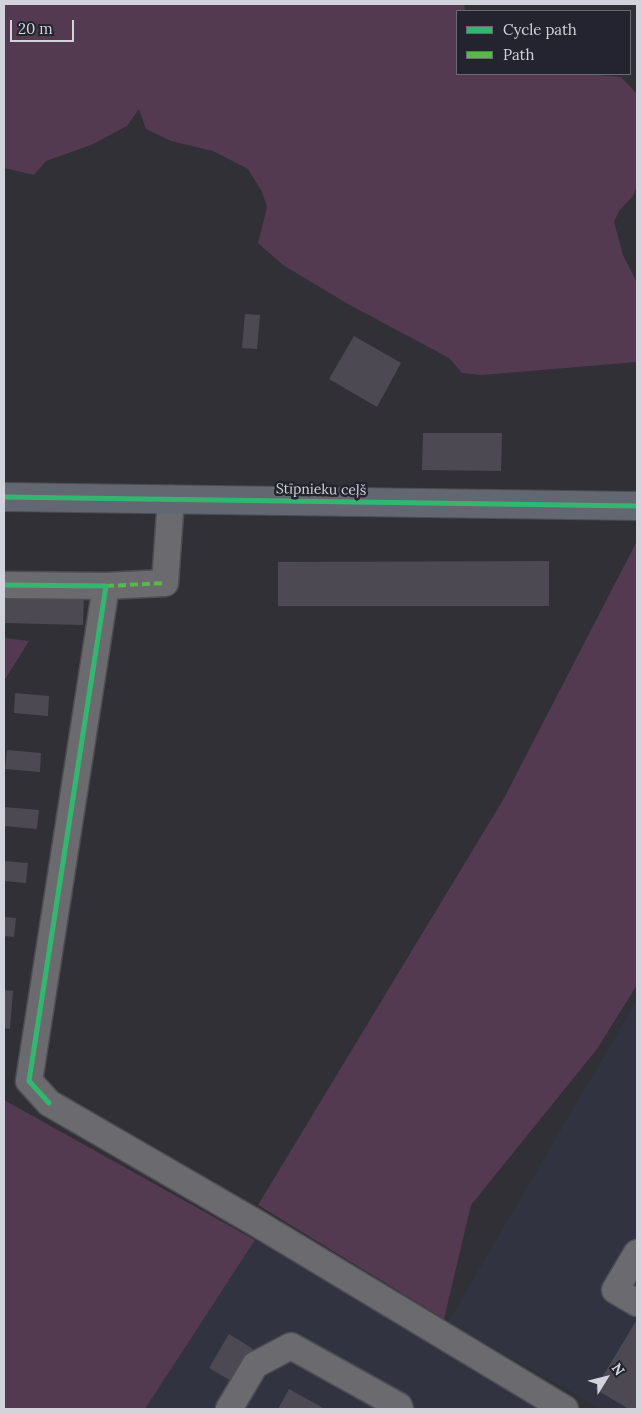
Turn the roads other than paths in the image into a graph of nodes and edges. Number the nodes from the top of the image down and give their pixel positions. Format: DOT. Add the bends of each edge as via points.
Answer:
graph roads {
  1 [pos="4,497"];
  2 [pos="171,499"];
  3 [pos="637,506"];
  4 [pos="4,585"];
  5 [pos="106,586"];
  6 [pos="637,1253"];
  7 [pos="637,1303"];
  8 [pos="229,1409"];
  9 [pos="400,1409"];
  10 [pos="565,1409"];
  1 -- 2 [label="main road, Stīpnieku ceļš"];
  2 -- 3 [label="main road, Stīpnieku ceļš"];
  2 -- 5 [label="street" via="164,583"];
  4 -- 5 [label="street"];
  5 -- 10 [label="street" via="29,1081 49,1104 258,1224"];
  6 -- 7 [label="street" via="615,1290"];
  8 -- 9 [label="street" via="255,1365 291,1346"];
}
